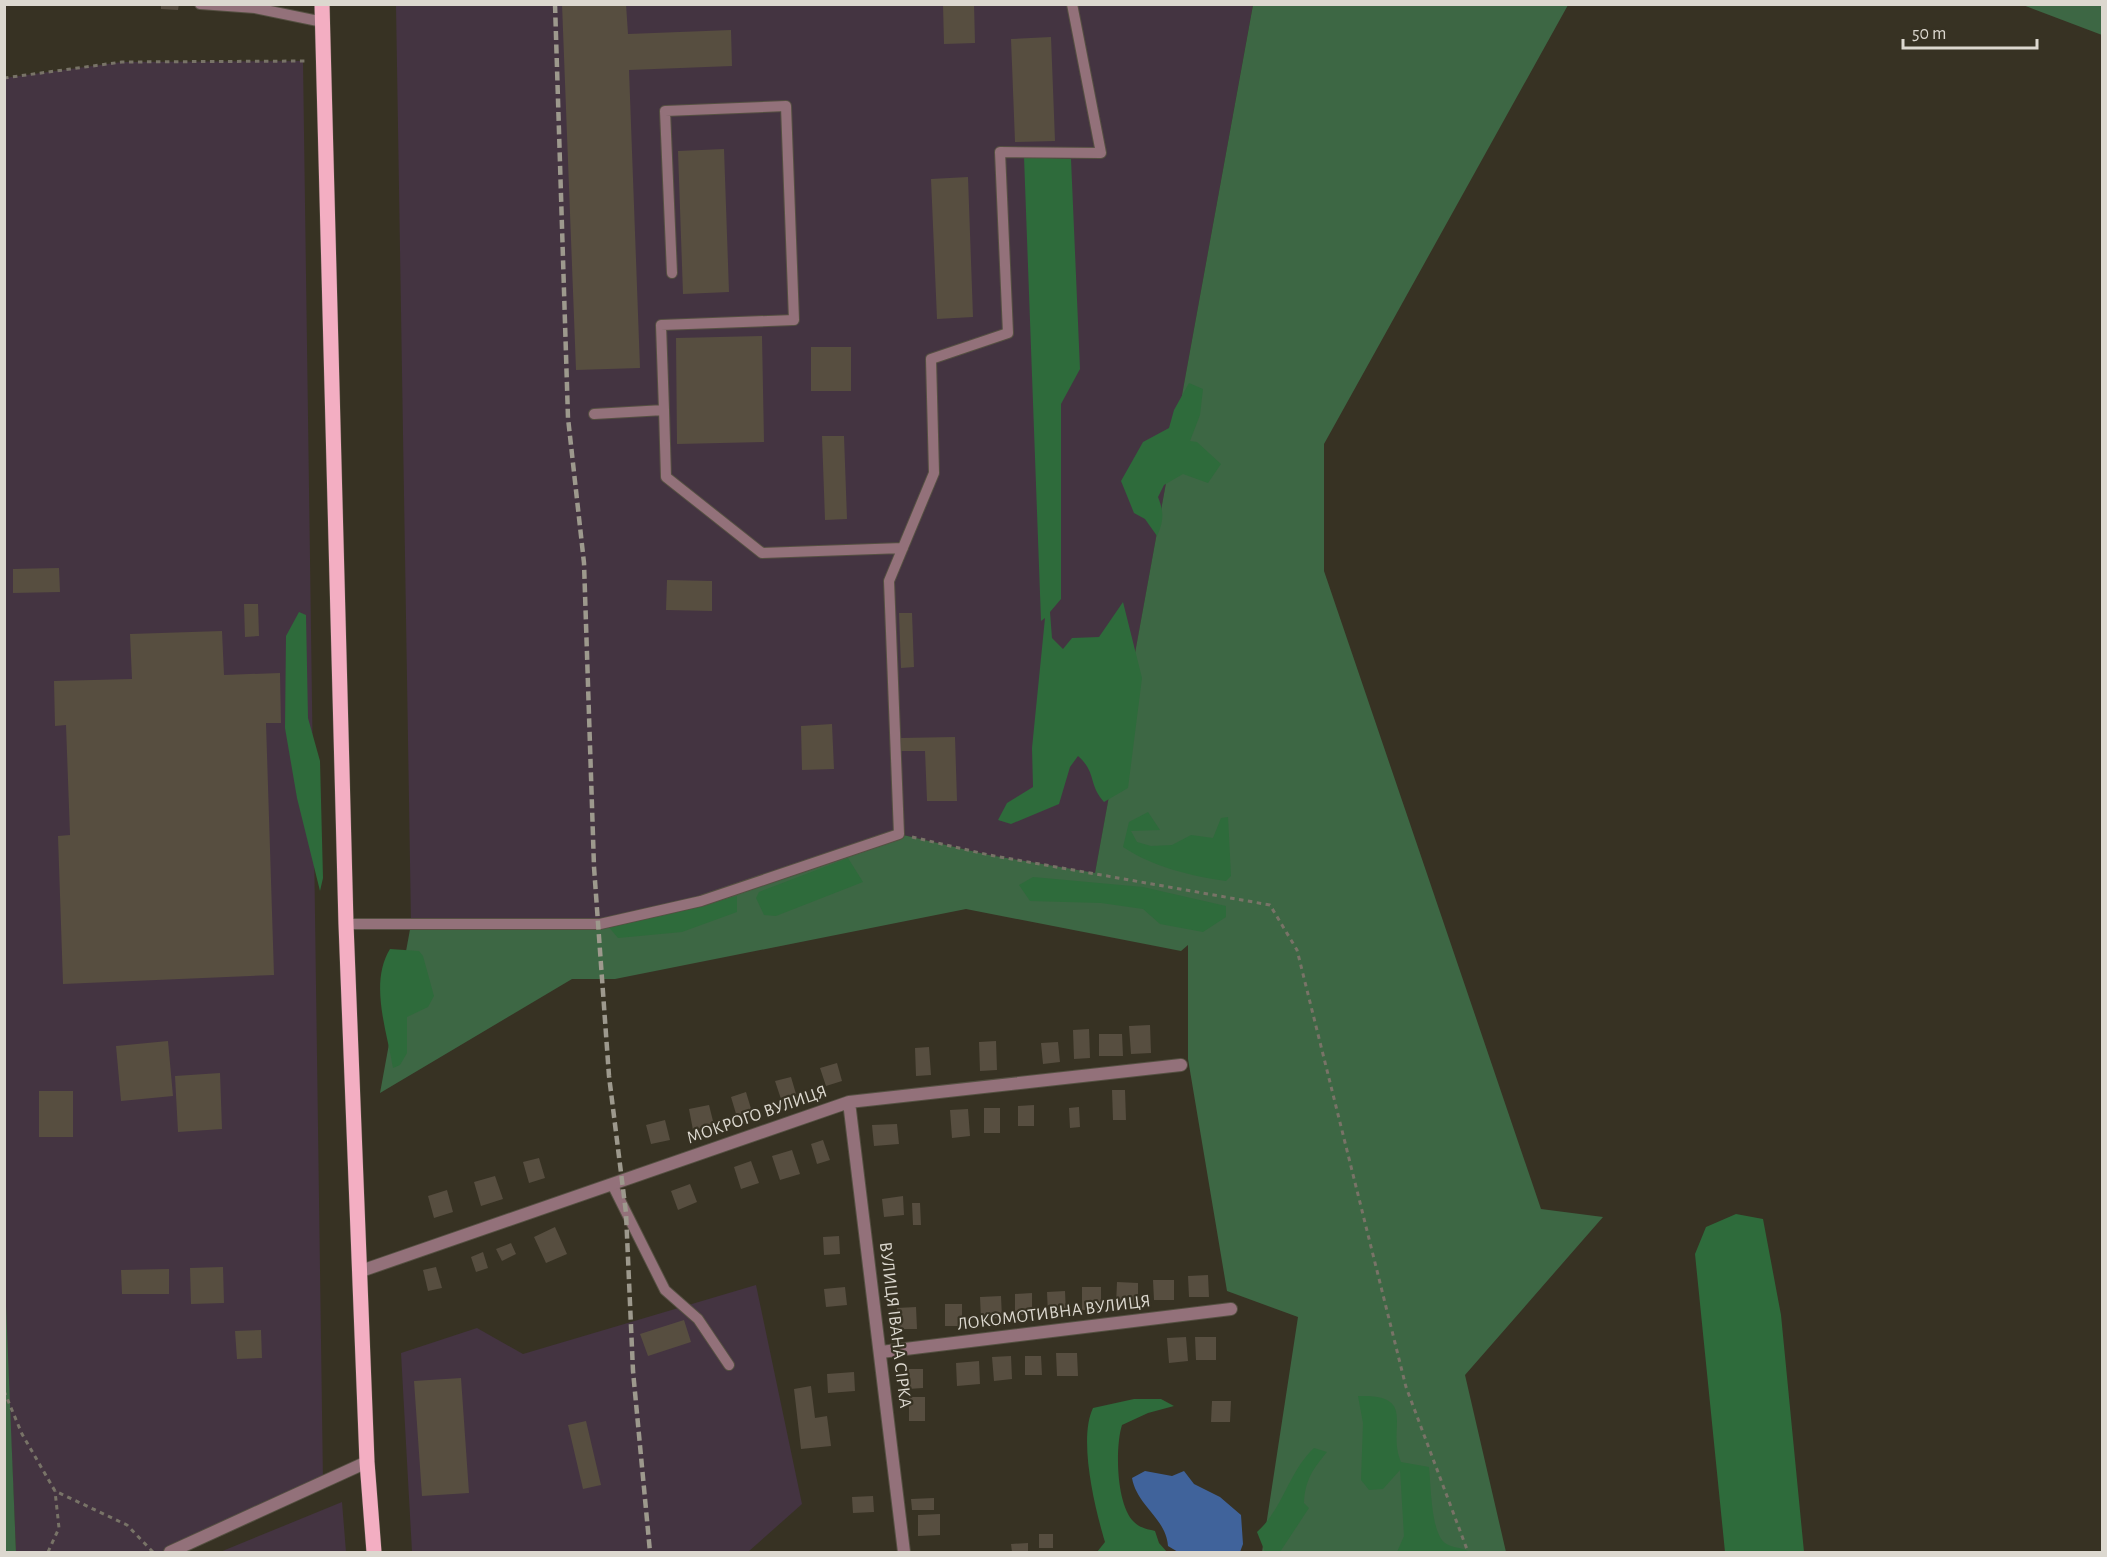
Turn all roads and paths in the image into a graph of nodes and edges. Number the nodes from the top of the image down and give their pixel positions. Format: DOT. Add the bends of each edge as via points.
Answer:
graph roads {
  1 [pos="200,4"];
  2 [pos="322,4"];
  3 [pos="1072,4"];
  4 [pos="323,22"];
  5 [pos="325,61"];
  6 [pos="4,78"];
  7 [pos="672,273"];
  8 [pos="664,410"];
  9 [pos="594,414"];
  10 [pos="903,548"];
  11 [pos="899,834"];
  12 [pos="346,924"];
  13 [pos="1181,1065"];
  14 [pos="849,1102"];
  15 [pos="612,1184"];
  16 [pos="361,1271"];
  17 [pos="1231,1309"];
  18 [pos="881,1352"];
  19 [pos="729,1365"];
  20 [pos="4,1391"];
  21 [pos="6,1398"];
  22 [pos="367,1462"];
  23 [pos="55,1491"];
  24 [pos="48,1552"];
  25 [pos="153,1552"];
  26 [pos="170,1552"];
  27 [pos="374,1552"];
  28 [pos="904,1552"];
  29 [pos="1468,1552"];
  1 -- 4 [label="lane" via="255,8"];
  2 -- 4 [label="main road"];
  3 -- 10 [label="lane" via="1101,153 1000,152 1008,333 931,359 934,473"];
  4 -- 5 [label="main road"];
  5 -- 6 [label="path" via="122,62"];
  5 -- 12 [label="main road"];
  7 -- 8 [label="lane" via="665,111 786,106 794,320 661,325"];
  8 -- 9 [label="lane"];
  8 -- 10 [label="lane" via="666,477 762,553"];
  10 -- 11 [label="lane" via="889,581"];
  11 -- 12 [label="lane" via="701,901 600,924"];
  11 -- 29 [label="path" via="989,855 1270,905 1297,950 1406,1387"];
  12 -- 16 [label="main road"];
  13 -- 14 [label="street, МОКРОГО ВУЛИЦЯ"];
  14 -- 15 [label="street, МОКРОГО ВУЛИЦЯ"];
  14 -- 18 [label="street, ВУЛИЦЯ ІВАНА СІРКА"];
  15 -- 16 [label="street, МОКРОГО ВУЛИЦЯ"];
  15 -- 19 [label="lane" via="665,1290 698,1319"];
  16 -- 22 [label="main road"];
  17 -- 18 [label="street, ЛОКОМОТИВНА ВУЛИЦЯ"];
  18 -- 28 [label="street, ВУЛИЦЯ ІВАНА СІРКА"];
  20 -- 21 [label="path"];
  21 -- 23 [label="path"];
  22 -- 26 [label="street"];
  22 -- 27 [label="main road"];
  23 -- 24 [label="path" via="59,1528"];
  23 -- 25 [label="path" via="128,1525"];
}
